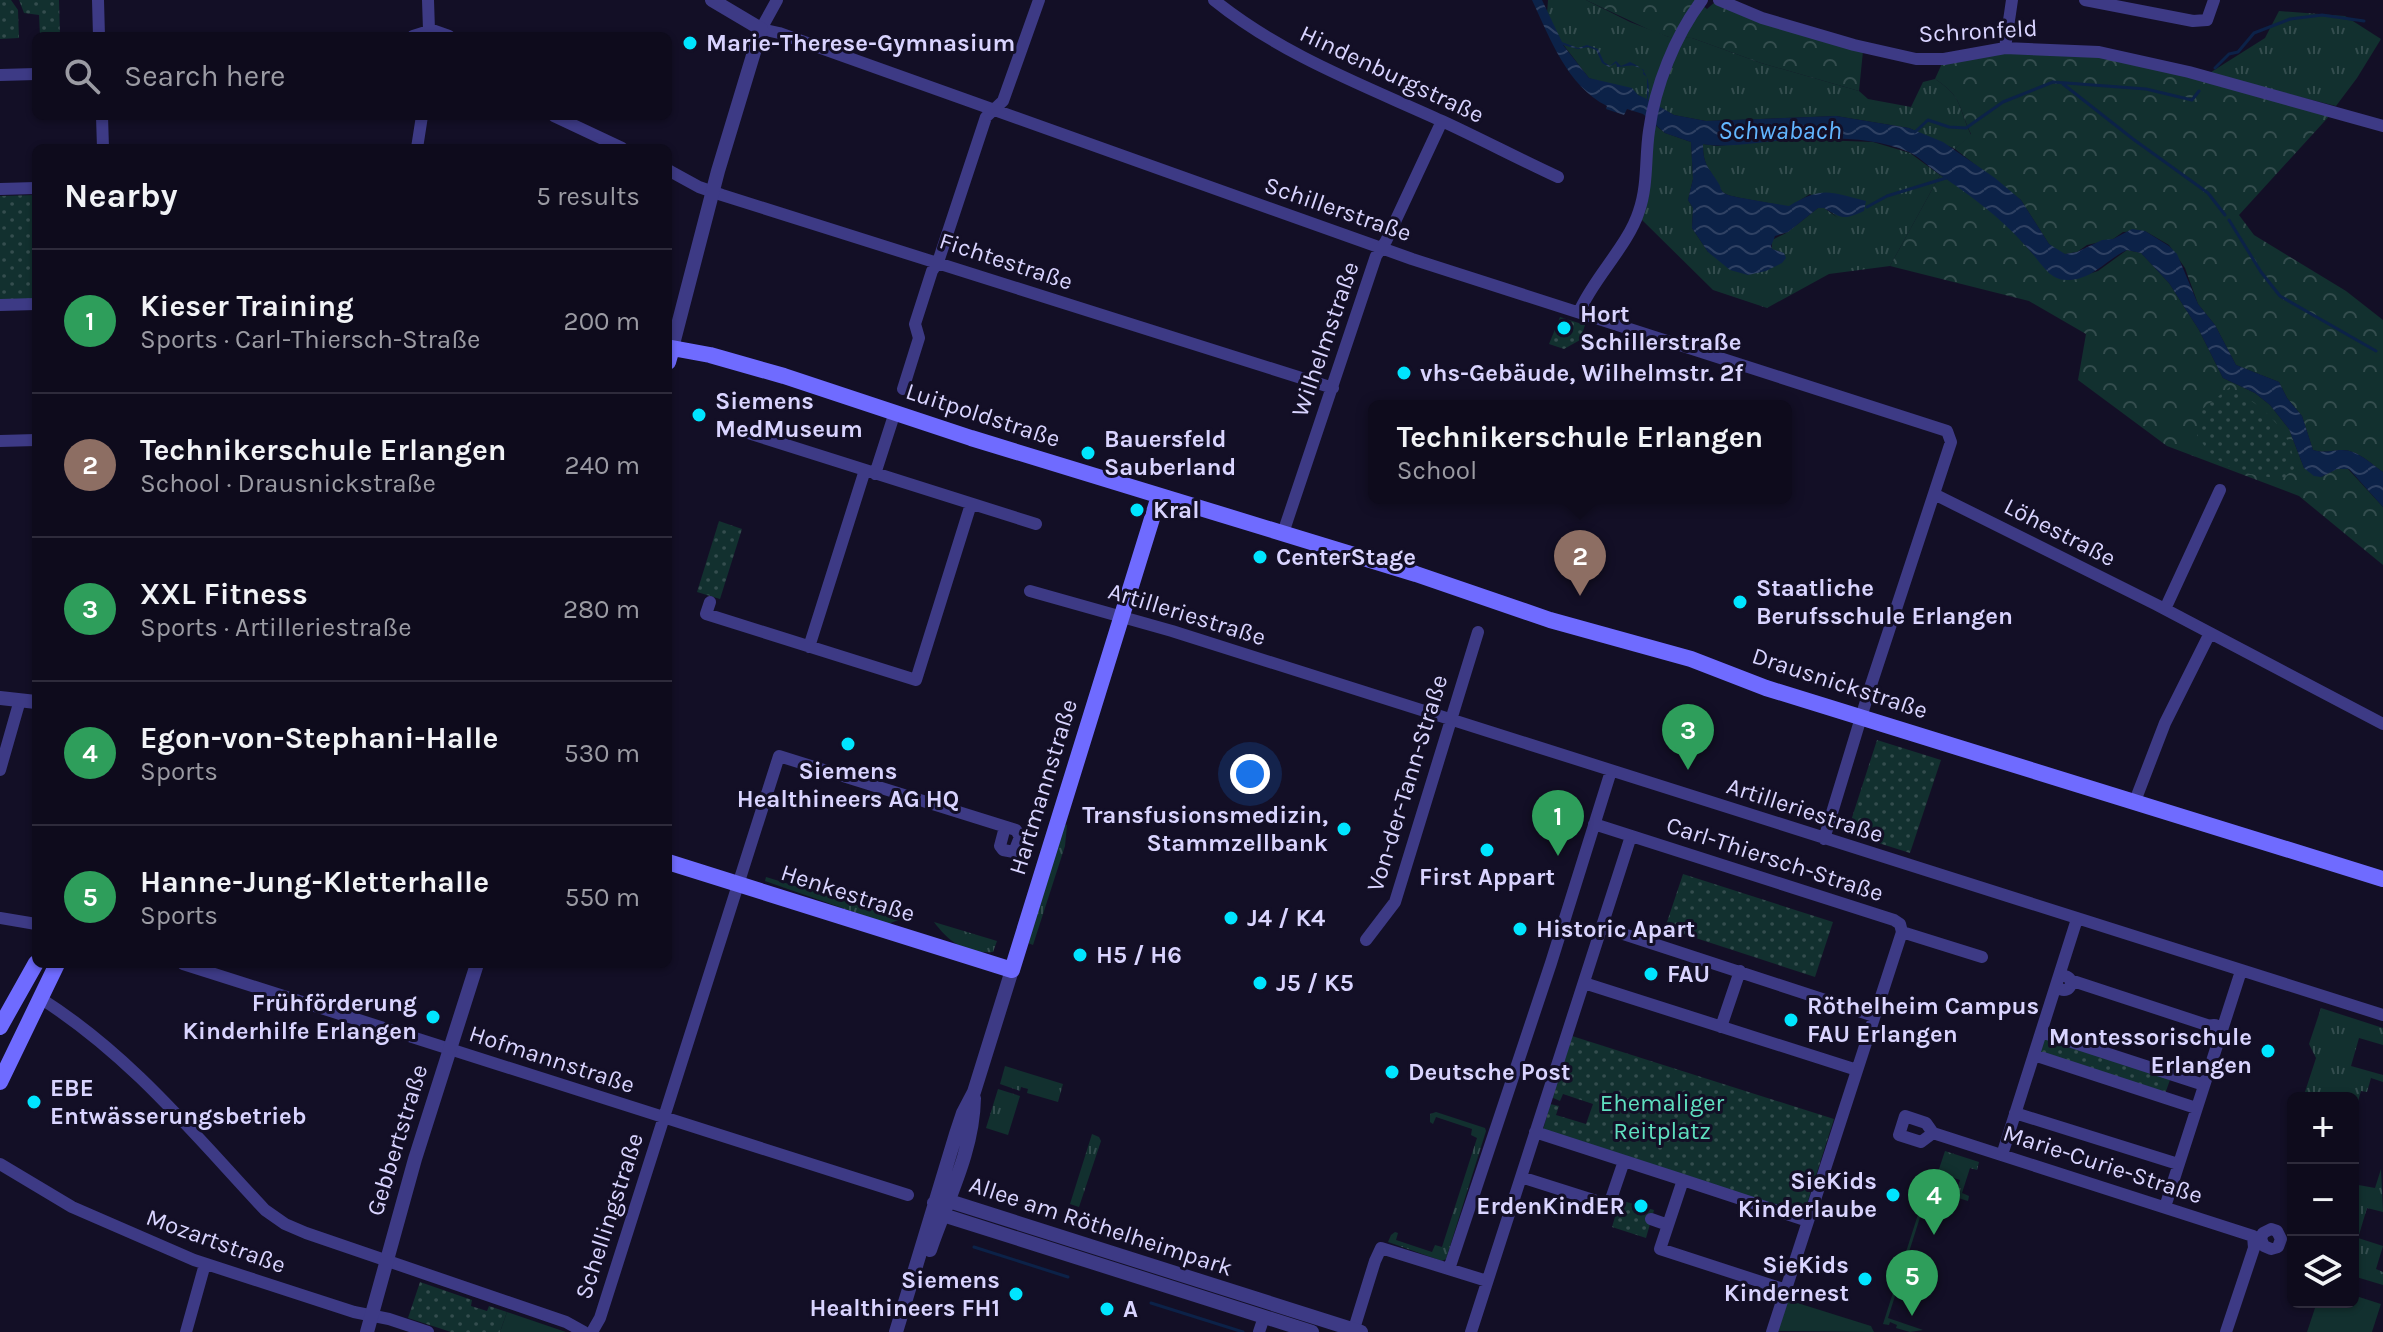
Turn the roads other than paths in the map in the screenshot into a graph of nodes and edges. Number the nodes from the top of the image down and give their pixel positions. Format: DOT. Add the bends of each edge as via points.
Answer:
graph roads {
  1 [pos="98,0"];
  2 [pos="428,0"];
  3 [pos="712,0"];
  4 [pos="777,0"];
  5 [pos="1039,0"];
  6 [pos="1214,0"];
  7 [pos="1702,0"];
  8 [pos="1719,0"];
  9 [pos="2012,0"];
  10 [pos="2085,0"];
  11 [pos="2214,0"];
  12 [pos="761,29"];
  13 [pos="429,30"];
  14 [pos="99,32"];
  15 [pos="424,32"];
  16 [pos="436,32"];
  17 [pos="2005,48"];
  18 [pos="32,74"];
  19 [pos="0,75"];
  20 [pos="993,110"];
  21 [pos="102,120"];
  22 [pos="421,120"];
  23 [pos="562,120"];
  24 [pos="1442,121"];
  25 [pos="2383,126"];
  26 [pos="103,144"];
  27 [pos="418,144"];
  28 [pos="614,144"];
  29 [pos="672,172"];
  30 [pos="1558,177"];
  31 [pos="32,188"];
  32 [pos="0,189"];
  33 [pos="712,191"];
  34 [pos="1382,248"];
  35 [pos="938,262"];
  36 [pos="32,304"];
  37 [pos="0,305"];
  38 [pos="1579,312"];
  39 [pos="672,341"];
  40 [pos="672,353"];
  41 [pos="1333,388"];
  42 [pos="903,389"];
  43 [pos="895,412"];
  44 [pos="745,432"];
  45 [pos="32,440"];
  46 [pos="0,441"];
  47 [pos="870,472"];
  48 [pos="2220,490"];
  49 [pos="1934,494"];
  50 [pos="1159,496"];
  51 [pos="971,504"];
  52 [pos="1036,524"];
  53 [pos="1283,533"];
  54 [pos="1030,591"];
  55 [pos="710,602"];
  56 [pos="2165,609"];
  57 [pos="1121,617"];
  58 [pos="1478,632"];
  59 [pos="2210,633"];
  60 [pos="809,647"];
  61 [pos="0,698"];
  62 [pos="20,700"];
  63 [pos="32,702"];
  64 [pos="1861,717"];
  65 [pos="1451,721"];
  66 [pos="2383,724"];
  67 [pos="0,770"];
  68 [pos="1611,771"];
  69 [pos="2135,801"];
  70 [pos="1594,824"];
  71 [pos="1005,827"];
  72 [pos="1631,836"];
  73 [pos="1824,839"];
  74 [pos="672,863"];
  75 [pos="2383,879"];
  76 [pos="738,884"];
  77 [pos="0,918"];
  78 [pos="2077,919"];
  79 [pos="32,923"];
  80 [pos="1602,927"];
  81 [pos="1902,932"];
  82 [pos="1366,940"];
  83 [pos="1982,957"];
  84 [pos="33,968"];
  85 [pos="55,968"];
  86 [pos="196,968"];
  87 [pos="476,968"];
  88 [pos="1012,970"];
  89 [pos="1740,971"];
  90 [pos="2241,971"];
  91 [pos="2064,981"];
  92 [pos="1584,983"];
  93 [pos="40,998"];
  94 [pos="2383,1015"];
  95 [pos="1874,1016"];
  96 [pos="0,1027"];
  97 [pos="1721,1027"];
  98 [pos="2215,1030"];
  99 [pos="2041,1032"];
  100 [pos="450,1049"];
  101 [pos="2034,1055"];
  102 [pos="1857,1070"];
  103 [pos="0,1082"];
  104 [pos="2204,1085"];
  105 [pos="2196,1108"];
  106 [pos="2015,1113"];
  107 [pos="663,1117"];
  108 [pos="1535,1132"];
  109 [pos="1933,1133"];
  110 [pos="2002,1155"];
  111 [pos="1624,1161"];
  112 [pos="0,1164"];
  113 [pos="2178,1164"];
  114 [pos="1521,1177"];
  115 [pos="1683,1180"];
  116 [pos="908,1195"];
  117 [pos="942,1206"];
  118 [pos="2165,1207"];
  119 [pos="1651,1219"];
  120 [pos="1808,1221"];
  121 [pos="1668,1225"];
  122 [pos="1123,1255"];
  123 [pos="385,1262"];
  124 [pos="205,1264"];
  125 [pos="1449,1269"];
  126 [pos="1117,1271"];
  127 [pos="1487,1281"];
  128 [pos="1786,1290"];
  129 [pos="370,1315"];
  130 [pos="1262,1325"];
  131 [pos="1356,1331"];
  132 [pos="186,1332"];
  133 [pos="367,1332"];
  134 [pos="428,1332"];
  135 [pos="584,1332"];
  136 [pos="592,1332"];
  137 [pos="896,1332"];
  138 [pos="1312,1332"];
  139 [pos="1471,1332"];
  140 [pos="1772,1332"];
  141 [pos="2226,1332"];
  1 -- 14 [label="street"];
  2 -- 13 [label="street"];
  3 -- 12 [label="street, Schillerstraße"];
  4 -- 12 [label="street"];
  5 -- 20 [label="street" via="1003,101"];
  6 -- 24 [label="street, Hindenburgstraße" via="1275,43"];
  7 -- 38 [label="street" via="1678,39 1656,102 1638,215"];
  8 -- 17 [label="street, Schronfeld" via="1762,18 1916,59"];
  9 -- 17 [label="street"];
  10 -- 11 [label="street" via="2193,21 2207,20"];
  12 -- 20 [label="street, Schillerstraße"];
  12 -- 33 [label="street"];
  13 -- 15 [label="street"];
  13 -- 16 [label="street"];
  17 -- 25 [label="street, Schronfeld" via="2137,59"];
  18 -- 19 [label="street"];
  20 -- 34 [label="street, Schillerstraße"];
  20 -- 35 [label="street" via="986,117"];
  21 -- 26 [label="street"];
  22 -- 27 [label="street"];
  23 -- 28 [label="street"];
  24 -- 30 [label="street, Hindenburgstraße"];
  24 -- 34 [label="street, Wilhelmstraße"];
  29 -- 33 [label="street, Fichtestraße"];
  31 -- 32 [label="street"];
  33 -- 35 [label="street, Fichtestraße"];
  33 -- 39 [label="street"];
  34 -- 38 [label="street, Schillerstraße"];
  34 -- 41 [label="street, Wilhelmstraße"];
  35 -- 41 [label="street, Fichtestraße"];
  35 -- 42 [label="street" via="915,324 919,338"];
  36 -- 37 [label="street"];
  38 -- 49 [label="street, Schillerstraße" via="1943,428 1951,442"];
  40 -- 43 [label="main road, Luitpoldstraße" via="750,366"];
  41 -- 53 [label="street, Wilhelmstraße"];
  43 -- 47 [label="street"];
  43 -- 50 [label="main road, Luitpoldstraße"];
  44 -- 47 [label="street"];
  45 -- 46 [label="street"];
  47 -- 51 [label="street"];
  47 -- 60 [label="street"];
  48 -- 56 [label="street"];
  49 -- 56 [label="street, Löhestraße"];
  49 -- 64 [label="street"];
  50 -- 53 [label="main road, Luitpoldstraße"];
  50 -- 57 [label="main road, Hartmannstraße"];
  51 -- 52 [label="street"];
  51 -- 60 [label="street" via="916,680"];
  53 -- 64 [label="main road, Drausnickstraße"];
  54 -- 57 [label="street, Artilleriestraße"];
  55 -- 60 [label="street" via="706,614"];
  56 -- 59 [label="street, Löhestraße"];
  57 -- 65 [label="street, Artilleriestraße"];
  57 -- 88 [label="main road, Hartmannstraße"];
  58 -- 65 [label="street, Von-der-Tann-Straße"];
  59 -- 66 [label="street, Löhestraße"];
  59 -- 69 [label="street" via="2165,723"];
  61 -- 62 [label="street"];
  62 -- 63 [label="street"];
  62 -- 67 [label="street"];
  64 -- 69 [label="main road, Drausnickstraße"];
  64 -- 73 [label="street"];
  65 -- 68 [label="street, Artilleriestraße"];
  65 -- 82 [label="street, Von-der-Tann-Straße" via="1395,902"];
  68 -- 70 [label="street"];
  68 -- 73 [label="street, Artilleriestraße"];
  69 -- 75 [label="main road, Drausnickstraße"];
  70 -- 72 [label="street, Carl-Thiersch-Straße"];
  70 -- 125 [label="street"];
  71 -- 76 [label="street, Schellingstraße" via="779,756"];
  72 -- 80 [label="street"];
  72 -- 81 [label="street, Carl-Thiersch-Straße" via="1894,920"];
  73 -- 78 [label="street, Artilleriestraße"];
  74 -- 76 [label="main road, Henkestraße"];
  76 -- 88 [label="main road, Henkestraße"];
  76 -- 107 [label="street, Schellingstraße"];
  77 -- 79 [label="street"];
  78 -- 90 [label="street, Artilleriestraße"];
  78 -- 91 [label="street"];
  80 -- 89 [label="street"];
  80 -- 92 [label="street"];
  81 -- 83 [label="street, Carl-Thiersch-Straße"];
  81 -- 95 [label="street"];
  84 -- 96 [label="main road"];
  85 -- 93 [label="main road"];
  86 -- 100 [label="street, Hofmannstraße"];
  87 -- 100 [label="street, Gebbertstraße"];
  88 -- 117 [label="street, Hartmannstraße" via="963,1113"];
  89 -- 95 [label="street"];
  89 -- 97 [label="street"];
  90 -- 94 [label="street, Artilleriestraße"];
  90 -- 98 [label="street"];
  91 -- 98 [label="street"];
  91 -- 99 [label="street"];
  92 -- 97 [label="street"];
  92 -- 108 [label="street"];
  93 -- 103 [label="main road"];
  93 -- 123 [label="street" via="141,1075 265,1210 297,1229"];
  95 -- 102 [label="street"];
  97 -- 102 [label="street"];
  98 -- 104 [label="street"];
  99 -- 101 [label="street"];
  99 -- 104 [label="street"];
  100 -- 107 [label="street, Hofmannstraße"];
  100 -- 123 [label="street, Gebbertstraße"];
  101 -- 105 [label="street"];
  101 -- 106 [label="street"];
  102 -- 120 [label="street"];
  104 -- 105 [label="street"];
  105 -- 113 [label="street"];
  106 -- 110 [label="street"];
  106 -- 113 [label="street"];
  107 -- 116 [label="street, Hofmannstraße"];
  107 -- 136 [label="street, Schellingstraße"];
  108 -- 111 [label="street"];
  108 -- 114 [label="street"];
  109 -- 110 [label="street, Marie-Curie-Straße"];
  110 -- 118 [label="street, Marie-Curie-Straße"];
  111 -- 114 [label="street" via="1613,1207"];
  111 -- 115 [label="street"];
  112 -- 124 [label="street, Mozartstraße" via="106,1224"];
  113 -- 118 [label="street"];
  114 -- 127 [label="street"];
  115 -- 120 [label="street"];
  115 -- 121 [label="street"];
  117 -- 122 [label="street, Allee am Röthelheimpark"];
  117 -- 126 [label="street, Allee am Röthelheimpark"];
  117 -- 137 [label="street, Hartmannstraße"];
  118 -- 141 [label="street, Marie-Curie-Straße" via="2258,1240"];
  119 -- 121 [label="street"];
  120 -- 128 [label="street"];
  121 -- 128 [label="street" via="1660,1249"];
  122 -- 126 [label="street"];
  122 -- 131 [label="street, Allee am Röthelheimpark"];
  123 -- 129 [label="street, Gebbertstraße"];
  123 -- 135 [label="street"];
  124 -- 129 [label="street, Mozartstraße"];
  124 -- 132 [label="street"];
  125 -- 127 [label="street"];
  125 -- 131 [label="street" via="1381,1248"];
  126 -- 130 [label="street, Allee am Röthelheimpark"];
  127 -- 139 [label="street"];
  128 -- 140 [label="street"];
  129 -- 133 [label="street, Gebbertstraße"];
  129 -- 134 [label="street, Mozartstraße"];
  130 -- 138 [label="street, Allee am Röthelheimpark"];
}
